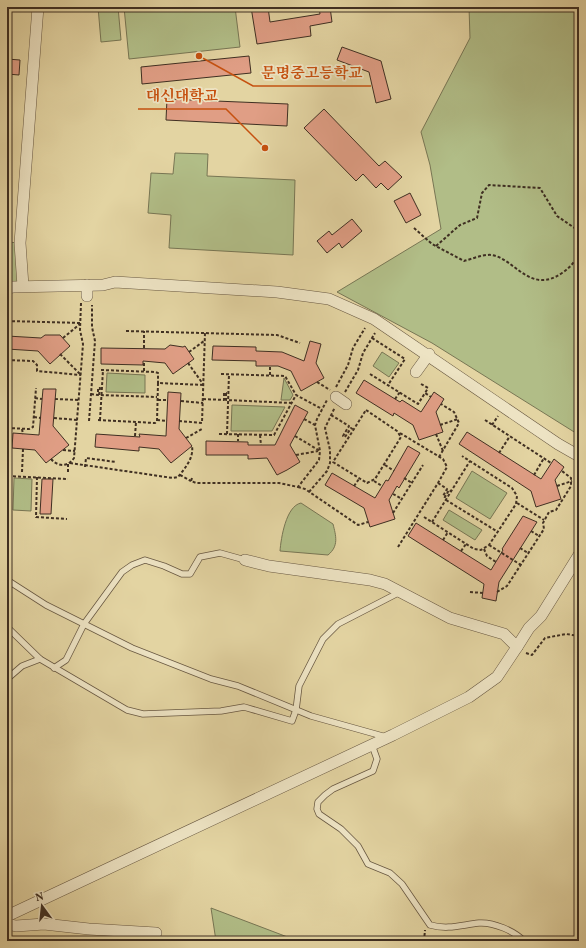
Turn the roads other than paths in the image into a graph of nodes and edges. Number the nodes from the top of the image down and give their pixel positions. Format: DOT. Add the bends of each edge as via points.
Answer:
graph roads {
  1 [pos="38,7"];
  2 [pos="88,285"];
  3 [pos="23,286"];
  4 [pos="7,288"];
  5 [pos="87,299"];
  6 [pos="429,354"];
  7 [pos="416,372"];
  8 [pos="333,397"];
  9 [pos="346,404"];
  10 [pos="579,456"];
  11 [pos="579,555"];
  12 [pos="245,560"];
  13 [pos="7,580"];
  14 [pos="400,592"];
  15 [pos="84,624"];
  16 [pos="7,627"];
  17 [pos="516,648"];
  18 [pos="40,659"];
  19 [pos="54,668"];
  20 [pos="7,679"];
  21 [pos="296,710"];
  22 [pos="386,738"];
  23 [pos="372,745"];
  24 [pos="7,916"];
  25 [pos="7,924"];
  26 [pos="156,933"];
  27 [pos="524,941"];
  1 -- 3 [label="street" via="20,243"];
  2 -- 3 [label="street"];
  2 -- 5 [label="street"];
  2 -- 6 [label="street" via="115,282 277,292 329,298 374,319"];
  3 -- 4 [label="street"];
  6 -- 7 [label="street"];
  6 -- 10 [label="street"];
  8 -- 9 [label="street"];
  11 -- 17 [label="street" via="541,616 529,628"];
  12 -- 14 [label="street" via="273,567 370,580"];
  12 -- 15 [label="lane" via="220,553 200,557 190,574 182,574 145,560 132,564 122,572"];
  13 -- 15 [label="lane" via="46,605"];
  14 -- 17 [label="street" via="450,618 504,634"];
  14 -- 21 [label="lane" via="338,624 323,639 299,686"];
  15 -- 19 [label="lane" via="66,660"];
  15 -- 21 [label="lane" via="139,651 211,679 238,686"];
  16 -- 18 [label="lane"];
  17 -- 22 [label="street" via="497,677 469,697"];
  18 -- 19 [label="lane"];
  18 -- 20 [label="lane" via="22,666"];
  19 -- 21 [label="lane" via="127,710 143,714 221,711 244,707 292,721"];
  21 -- 22 [label="lane"];
  22 -- 23 [label="street"];
  23 -- 24 [label="street"];
  23 -- 27 [label="lane" via="377,759 373,770 325,795 318,802 319,814 341,829 358,846 368,864 390,874 402,884 430,925 442,928 481,923 495,925 516,933"];
  25 -- 26 [label="street" via="44,924"];
}
